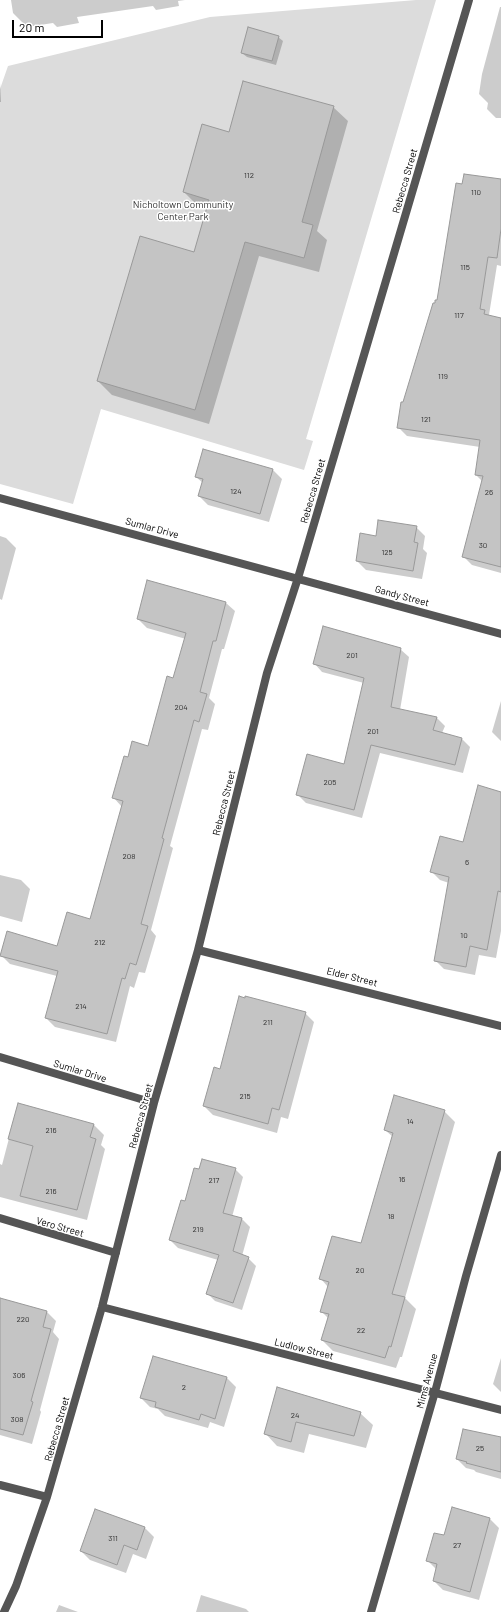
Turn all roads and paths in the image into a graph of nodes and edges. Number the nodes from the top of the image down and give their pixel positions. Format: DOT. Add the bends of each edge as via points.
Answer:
graph roads {
  1 [pos="469,0"];
  2 [pos="0,498"];
  3 [pos="298,578"];
  4 [pos="501,634"];
  5 [pos="198,950"];
  6 [pos="501,1026"];
  7 [pos="0,1057"];
  8 [pos="154,1103"];
  9 [pos="501,1155"];
  10 [pos="0,1218"];
  11 [pos="116,1253"];
  12 [pos="102,1307"];
  13 [pos="435,1392"];
  14 [pos="501,1410"];
  15 [pos="0,1485"];
  16 [pos="47,1497"];
  17 [pos="4,1612"];
  18 [pos="371,1612"];
  1 -- 3 [label="street, Rebecca Street"];
  2 -- 3 [label="street, Sumlar Drive"];
  3 -- 4 [label="street, Gandy Street"];
  3 -- 5 [label="street, Rebecca Street" via="267,673"];
  5 -- 6 [label="street, Elder Street"];
  5 -- 8 [label="street, Rebecca Street"];
  7 -- 8 [label="street, Sumlar Drive"];
  8 -- 11 [label="street, Rebecca Street"];
  9 -- 13 [label="street, Mims Avenue"];
  10 -- 11 [label="street, Vero Street"];
  11 -- 12 [label="street, Rebecca Street"];
  12 -- 13 [label="street, Ludlow Street"];
  12 -- 16 [label="street, Rebecca Street"];
  13 -- 14 [label="street, Ludlow Street"];
  13 -- 18 [label="street, Mims Avenue"];
  15 -- 16 [label="street"];
  16 -- 17 [label="street, Rebecca Street" via="16,1586"];
}
